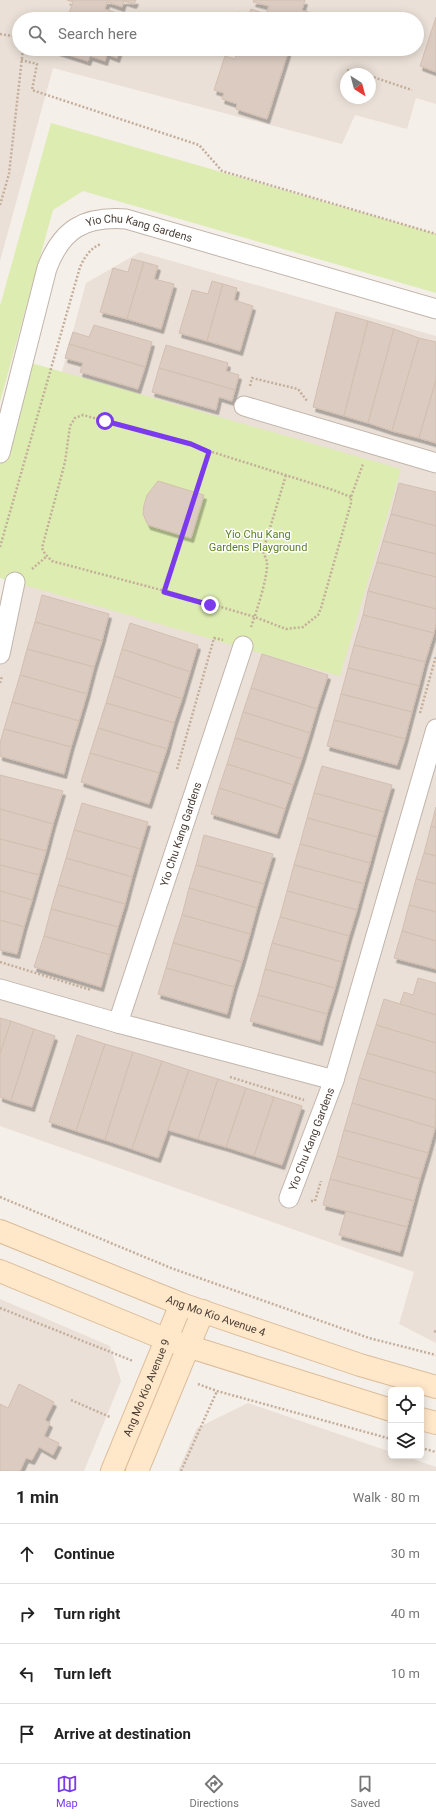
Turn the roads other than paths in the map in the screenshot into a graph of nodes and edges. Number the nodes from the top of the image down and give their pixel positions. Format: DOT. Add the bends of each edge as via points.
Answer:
graph roads {
  1 [pos="436,309"];
  2 [pos="244,406"];
  3 [pos="0,453"];
  4 [pos="436,464"];
  5 [pos="15,582"];
  6 [pos="243,646"];
  7 [pos="0,654"];
  8 [pos="436,729"];
  9 [pos="0,988"];
  10 [pos="118,1023"];
  11 [pos="334,1080"];
  12 [pos="289,1198"];
  13 [pos="0,1231"];
  14 [pos="0,1270"];
  15 [pos="181,1304"];
  16 [pos="203,1311"];
  17 [pos="165,1339"];
  18 [pos="187,1347"];
  19 [pos="436,1387"];
  20 [pos="388,1409"];
  21 [pos="424,1420"];
  22 [pos="436,1423"];
  23 [pos="112,1471"];
  24 [pos="137,1471"];
  1 -- 3 [label="street, Yio Chu Kang Gardens" via="126,219 98,219 71,230 51,256"];
  2 -- 4 [label="street"];
  5 -- 7 [label="street"];
  6 -- 10 [label="street, Yio Chu Kang Gardens"];
  8 -- 11 [label="street, Yio Chu Kang Gardens"];
  9 -- 10 [label="street, Yio Chu Kang Gardens"];
  10 -- 11 [label="street, Yio Chu Kang Gardens"];
  11 -- 12 [label="street, Yio Chu Kang Gardens"];
  13 -- 15 [label="main road, Ang Mo Kio Avenue 4"];
  14 -- 17 [label="main road"];
  15 -- 16 [label="main road, Ang Mo Kio Avenue 4"];
  15 -- 17 [label="main road, Ang Mo Kio Avenue 9"];
  16 -- 18 [label="main road, Ang Mo Kio Avenue 9"];
  16 -- 19 [label="main road, Ang Mo Kio Avenue 4" via="360,1365"];
  17 -- 18 [label="main road"];
  17 -- 23 [label="main road, Ang Mo Kio Avenue 9"];
  18 -- 20 [label="main road"];
  18 -- 24 [label="main road, Ang Mo Kio Avenue 9"];
  21 -- 22 [label="main road"];
}
